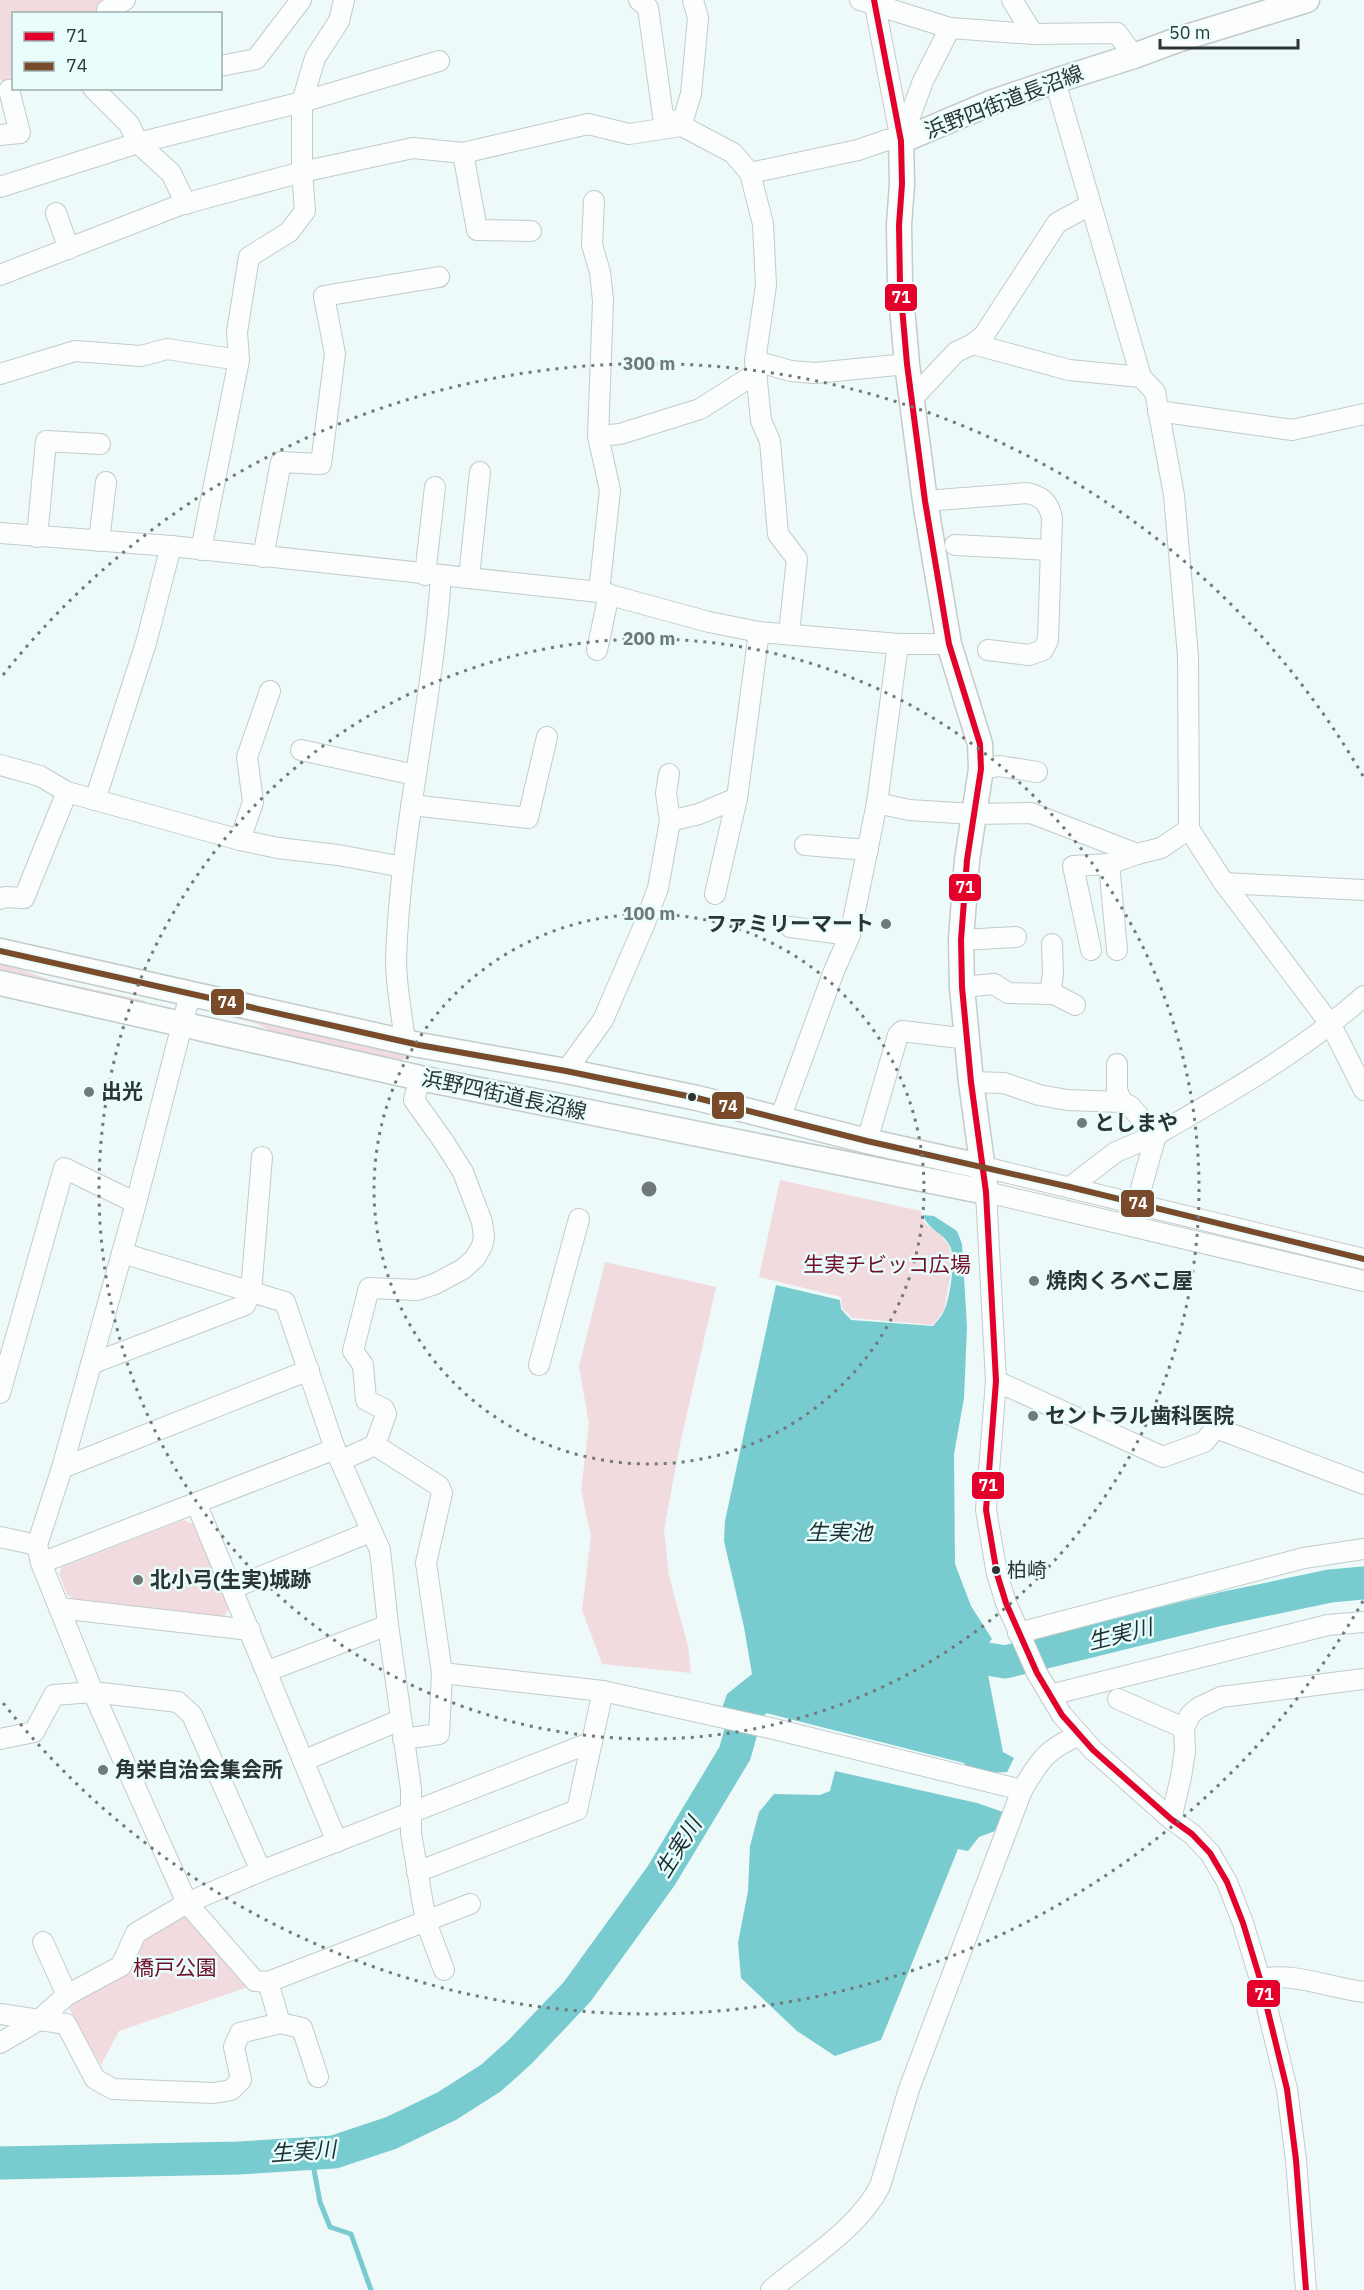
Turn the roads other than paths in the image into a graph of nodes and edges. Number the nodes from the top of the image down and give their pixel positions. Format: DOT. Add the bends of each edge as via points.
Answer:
graph roads {
  1 [pos="125,0"];
  2 [pos="301,0"];
  3 [pos="344,0"];
  4 [pos="639,0"];
  5 [pos="693,0"];
  6 [pos="1012,0"];
  7 [pos="1307,0"];
  8 [pos="869,2"];
  9 [pos="107,8"];
  10 [pos="950,28"];
  11 [pos="1033,34"];
  12 [pos="1134,56"];
  13 [pos="439,61"];
  14 [pos="222,66"];
  15 [pos="1055,81"];
  16 [pos="12,90"];
  17 [pos="95,90"];
  18 [pos="302,102"];
  19 [pos="681,126"];
  20 [pos="0,135"];
  21 [pos="901,141"];
  22 [pos="138,143"];
  23 [pos="463,153"];
  24 [pos="302,172"];
  25 [pos="750,173"];
  26 [pos="0,187"];
  27 [pos="594,201"];
  28 [pos="186,204"];
  29 [pos="1090,205"];
  30 [pos="56,213"];
  31 [pos="531,231"];
  32 [pos="69,249"];
  33 [pos="0,275"];
  34 [pos="440,278"];
  35 [pos="973,344"];
  36 [pos="239,360"];
  37 [pos="907,364"];
  38 [pos="755,368"];
  39 [pos="0,374"];
  40 [pos="1141,377"];
  41 [pos="913,398"];
  42 [pos="1158,411"];
  43 [pos="1364,414"];
  44 [pos="598,436"];
  45 [pos="100,444"];
  46 [pos="480,472"];
  47 [pos="106,482"];
  48 [pos="435,487"];
  49 [pos="925,501"];
  50 [pos="0,533"];
  51 [pos="37,537"];
  52 [pos="99,541"];
  53 [pos="956,545"];
  54 [pos="171,546"];
  55 [pos="201,550"];
  56 [pos="1050,550"];
  57 [pos="263,557"];
  58 [pos="433,575"];
  59 [pos="469,577"];
  60 [pos="604,593"];
  61 [pos="759,632"];
  62 [pos="789,633"];
  63 [pos="949,644"];
  64 [pos="897,645"];
  65 [pos="988,650"];
  66 [pos="597,651"];
  67 [pos="270,691"];
  68 [pos="547,737"];
  69 [pos="302,750"];
  70 [pos="0,765"];
  71 [pos="981,769"];
  72 [pos="1037,772"];
  73 [pos="669,774"];
  74 [pos="415,775"];
  75 [pos="68,792"];
  76 [pos="737,798"];
  77 [pos="95,800"];
  78 [pos="877,802"];
  79 [pos="411,805"];
  80 [pos="974,814"];
  81 [pos="670,821"];
  82 [pos="1189,829"];
  83 [pos="240,840"];
  84 [pos="805,845"];
  85 [pos="868,850"];
  86 [pos="1137,854"];
  87 [pos="1109,864"];
  88 [pos="403,867"];
  89 [pos="1224,883"];
  90 [pos="1364,890"];
  91 [pos="715,894"];
  92 [pos="0,899"];
  93 [pos="790,927"];
  94 [pos="850,935"];
  95 [pos="1016,937"];
  96 [pos="961,940"];
  97 [pos="1052,944"];
  98 [pos="1091,950"];
  99 [pos="1117,950"];
  100 [pos="0,951"];
  101 [pos="0,983"];
  102 [pos="962,987"];
  103 [pos="190,994"];
  104 [pos="1050,994"];
  105 [pos="1364,996"];
  106 [pos="1076,1005"];
  107 [pos="183,1024"];
  108 [pos="1331,1025"];
  109 [pos="968,1039"];
  110 [pos="405,1042"];
  111 [pos="1117,1064"];
  112 [pos="566,1071"];
  113 [pos="420,1078"];
  114 [pos="971,1082"];
  115 [pos="1364,1090"];
  116 [pos="1122,1102"];
  117 [pos="780,1119"];
  118 [pos="1156,1135"];
  119 [pos="867,1141"];
  120 [pos="262,1156"];
  121 [pos="984,1167"];
  122 [pos="1070,1186"];
  123 [pos="986,1192"];
  124 [pos="136,1203"];
  125 [pos="1137,1203"];
  126 [pos="579,1219"];
  127 [pos="122,1253"];
  128 [pos="1364,1259"];
  129 [pos="1364,1281"];
  130 [pos="251,1292"];
  131 [pos="91,1364"];
  132 [pos="539,1365"];
  133 [pos="309,1370"];
  134 [pos="996,1381"];
  135 [pos="0,1393"];
  136 [pos="375,1445"];
  137 [pos="338,1455"];
  138 [pos="62,1468"];
  139 [pos="1364,1484"];
  140 [pos="196,1503"];
  141 [pos="370,1532"];
  142 [pos="2,1541"];
  143 [pos="1364,1549"];
  144 [pos="39,1554"];
  145 [pos="233,1588"];
  146 [pos="59,1608"];
  147 [pos="1364,1622"];
  148 [pos="388,1624"];
  149 [pos="250,1630"];
  150 [pos="1018,1633"];
  151 [pos="268,1671"];
  152 [pos="442,1672"];
  153 [pos="1364,1679"];
  154 [pos="603,1691"];
  155 [pos="93,1692"];
  156 [pos="1050,1695"];
  157 [pos="1118,1699"];
  158 [pos="1184,1728"];
  159 [pos="402,1729"];
  160 [pos="1080,1735"];
  161 [pos="0,1739"];
  162 [pos="592,1742"];
  163 [pos="303,1761"];
  164 [pos="1022,1790"];
  165 [pos="412,1814"];
  166 [pos="1171,1819"];
  167 [pos="337,1842"];
  168 [pos="261,1871"];
  169 [pos="417,1872"];
  170 [pos="187,1903"];
  171 [pos="470,1904"];
  172 [pos="426,1922"];
  173 [pos="43,1942"];
  174 [pos="444,1970"];
  175 [pos="1260,1979"];
  176 [pos="268,1982"];
  177 [pos="1364,1992"];
  178 [pos="67,1995"];
  179 [pos="0,2014"];
  180 [pos="39,2020"];
  181 [pos="280,2023"];
  182 [pos="0,2043"];
  183 [pos="318,2077"];
  184 [pos="771,2290"];
  185 [pos="1306,2290"];
  1 -- 9 [label="street"];
  2 -- 14 [label="street" via="256,59"];
  3 -- 18 [label="street" via="339,21 315,58"];
  4 -- 19 [label="street" via="648,8 663,116"];
  5 -- 19 [label="street" via="698,18 690,94"];
  6 -- 11 [label="street"];
  7 -- 12 [label="main road, 浜野四街道長沼線"];
  8 -- 10 [label="street"];
  8 -- 21 [label="street"];
  10 -- 11 [label="street"];
  10 -- 21 [label="street" via="922,81"];
  11 -- 12 [label="street" via="1117,33"];
  12 -- 15 [label="main road, 浜野四街道長沼線"];
  13 -- 18 [label="street"];
  15 -- 21 [label="main road, 浜野四街道長沼線"];
  15 -- 29 [label="street"];
  16 -- 20 [label="street" via="20,133"];
  17 -- 22 [label="street" via="129,124"];
  18 -- 22 [label="street"];
  18 -- 24 [label="street"];
  19 -- 23 [label="street" via="629,134 588,124"];
  19 -- 25 [label="street" via="733,153"];
  21 -- 25 [label="street" via="887,140"];
  21 -- 37 [label="main road, 浜野四街道長沼線" via="900,284"];
  22 -- 26 [label="street"];
  22 -- 28 [label="street" via="171,173"];
  23 -- 24 [label="street" via="413,148"];
  23 -- 31 [label="street" via="477,230"];
  24 -- 28 [label="street"];
  24 -- 36 [label="street" via="305,211 289,232 249,257 237,332"];
  25 -- 38 [label="street" via="763,224 766,285"];
  27 -- 44 [label="street" via="592,245 603,301"];
  28 -- 32 [label="street"];
  29 -- 35 [label="street" via="1057,223 984,335"];
  29 -- 40 [label="street"];
  30 -- 32 [label="street"];
  32 -- 33 [label="street"];
  34 -- 57 [label="street" via="324,296 335,354 321,464 281,462"];
  35 -- 40 [label="street" via="1069,370"];
  35 -- 41 [label="street" via="956,352"];
  36 -- 39 [label="street" via="167,349 141,356 75,351"];
  36 -- 55 [label="street"];
  37 -- 38 [label="street" via="814,374"];
  37 -- 41 [label="main road, 浜野四街道長沼線"];
  38 -- 44 [label="street" via="700,409 620,434"];
  38 -- 62 [label="street" via="761,422 770,441 778,534 797,558"];
  40 -- 42 [label="street" via="1155,392"];
  41 -- 49 [label="main road, 浜野四街道長沼線"];
  42 -- 43 [label="street" via="1292,430"];
  42 -- 82 [label="street" via="1174,495 1188,656"];
  44 -- 60 [label="street" via="610,490"];
  45 -- 51 [label="street" via="46,441"];
  46 -- 59 [label="street"];
  47 -- 52 [label="street"];
  48 -- 58 [label="street"];
  49 -- 56 [label="street" via="1027,493 1041,496 1052,518"];
  49 -- 63 [label="main road, 浜野四街道長沼線"];
  50 -- 51 [label="street"];
  51 -- 52 [label="street"];
  52 -- 54 [label="street"];
  53 -- 56 [label="street"];
  54 -- 55 [label="street"];
  54 -- 77 [label="street" via="146,643"];
  55 -- 57 [label="street"];
  56 -- 65 [label="street" via="1048,640 1043,651 1029,655"];
  57 -- 58 [label="street"];
  58 -- 59 [label="street"];
  58 -- 74 [label="street" via="438,627"];
  59 -- 60 [label="street"];
  60 -- 61 [label="street"];
  60 -- 66 [label="street"];
  61 -- 62 [label="street"];
  61 -- 76 [label="street"];
  62 -- 64 [label="street"];
  63 -- 64 [label="street"];
  63 -- 71 [label="main road, 浜野四街道長沼線" via="980,744"];
  64 -- 78 [label="street"];
  67 -- 83 [label="street" via="247,757 253,802"];
  68 -- 79 [label="street" via="528,818"];
  69 -- 74 [label="street"];
  70 -- 75 [label="street" via="40,776"];
  71 -- 72 [label="street" via="999,766"];
  71 -- 80 [label="main road, 浜野四街道長沼線"];
  73 -- 81 [label="street" via="666,793"];
  74 -- 79 [label="street"];
  75 -- 77 [label="street"];
  75 -- 92 [label="street" via="24,898"];
  76 -- 81 [label="street"];
  76 -- 91 [label="street"];
  77 -- 83 [label="street"];
  78 -- 80 [label="street" via="909,810"];
  78 -- 85 [label="street"];
  79 -- 88 [label="street"];
  80 -- 86 [label="street" via="1030,813"];
  80 -- 96 [label="main road, 浜野四街道長沼線"];
  81 -- 112 [label="street" via="658,888 645,923 603,1020"];
  82 -- 86 [label="street" via="1161,849"];
  82 -- 89 [label="street"];
  83 -- 88 [label="street"];
  84 -- 85 [label="street"];
  85 -- 94 [label="street"];
  86 -- 87 [label="street"];
  87 -- 98 [label="street" via="1072,866"];
  87 -- 99 [label="street"];
  88 -- 110 [label="street" via="396,962"];
  89 -- 90 [label="street"];
  89 -- 108 [label="street"];
  93 -- 94 [label="street"];
  94 -- 117 [label="street"];
  95 -- 96 [label="street"];
  96 -- 102 [label="main road, 浜野四街道長沼線"];
  97 -- 104 [label="street"];
  100 -- 103 [label="main road, 浜野四街道長沼線"];
  101 -- 107 [label="main road, 浜野四街道長沼線"];
  102 -- 104 [label="street" via="994,984 1008,993"];
  102 -- 109 [label="main road, 浜野四街道長沼線"];
  103 -- 107 [label="street"];
  103 -- 110 [label="main road, 浜野四街道長沼線"];
  104 -- 106 [label="street"];
  105 -- 108 [label="street"];
  107 -- 113 [label="main road, 浜野四街道長沼線"];
  107 -- 124 [label="street"];
  108 -- 115 [label="street"];
  108 -- 118 [label="street" via="1247,1083"];
  109 -- 114 [label="main road, 浜野四街道長沼線"];
  109 -- 119 [label="street" via="902,1031 897,1035"];
  110 -- 112 [label="main road, 浜野四街道長沼線"];
  111 -- 116 [label="street" via="1117,1090"];
  112 -- 117 [label="main road, 浜野四街道長沼線"];
  113 -- 123 [label="main road, 浜野四街道長沼線"];
  113 -- 136 [label="street" via="414,1100 463,1172 484,1237 475,1258 449,1278 417,1290 369,1288 353,1351 363,1365 366,1400 386,1414"];
  114 -- 116 [label="street" via="1004,1083 1067,1100"];
  114 -- 121 [label="main road, 浜野四街道長沼線"];
  116 -- 118 [label="street"];
  117 -- 119 [label="main road, 浜野四街道長沼線"];
  118 -- 122 [label="street" via="1116,1152"];
  118 -- 125 [label="street"];
  119 -- 121 [label="main road, 浜野四街道長沼線"];
  120 -- 130 [label="street"];
  121 -- 122 [label="street"];
  121 -- 123 [label="main road, 浜野四街道長沼線"];
  122 -- 125 [label="street"];
  123 -- 129 [label="street"];
  123 -- 134 [label="street"];
  124 -- 127 [label="street"];
  124 -- 135 [label="street" via="64,1168"];
  125 -- 128 [label="street"];
  126 -- 132 [label="street"];
  127 -- 130 [label="street"];
  127 -- 131 [label="street"];
  130 -- 131 [label="street" via="245,1305"];
  130 -- 133 [label="street" via="285,1302"];
  131 -- 138 [label="street"];
  133 -- 137 [label="street"];
  133 -- 138 [label="street"];
  134 -- 139 [label="street" via="1163,1457 1204,1442 1216,1428"];
  134 -- 150 [label="street" via="986,1510 997,1575"];
  136 -- 137 [label="street"];
  136 -- 152 [label="street" via="439,1486 442,1493 426,1563"];
  137 -- 140 [label="street"];
  137 -- 141 [label="street"];
  138 -- 144 [label="street"];
  140 -- 144 [label="street"];
  140 -- 145 [label="street"];
  141 -- 145 [label="street"];
  141 -- 148 [label="street" via="380,1550"];
  142 -- 144 [label="street"];
  143 -- 150 [label="street" via="1304,1558"];
  144 -- 146 [label="street"];
  145 -- 149 [label="street"];
  146 -- 149 [label="street"];
  146 -- 155 [label="street"];
  147 -- 156 [label="street" via="1328,1625"];
  148 -- 151 [label="street"];
  148 -- 159 [label="street"];
  149 -- 151 [label="street"];
  150 -- 156 [label="street"];
  151 -- 163 [label="street"];
  152 -- 154 [label="street"];
  152 -- 159 [label="street" via="439,1734"];
  153 -- 158 [label="street" via="1221,1697 1198,1708"];
  154 -- 162 [label="street"];
  154 -- 164 [label="street"];
  155 -- 161 [label="street" via="54,1695 34,1732"];
  155 -- 168 [label="street" via="178,1702 192,1715"];
  155 -- 170 [label="street"];
  156 -- 160 [label="street"];
  157 -- 158 [label="street"];
  158 -- 166 [label="street" via="1185,1751"];
  159 -- 163 [label="street"];
  159 -- 165 [label="street"];
  160 -- 164 [label="street" via="1060,1743 1041,1758"];
  160 -- 166 [label="street"];
  162 -- 165 [label="street"];
  162 -- 169 [label="street" via="577,1810"];
  163 -- 167 [label="street"];
  164 -- 184 [label="street" via="909,2089 874,2199"];
  165 -- 167 [label="street"];
  165 -- 169 [label="street"];
  166 -- 175 [label="street" via="1192,1834 1219,1867 1243,1923"];
  167 -- 168 [label="street"];
  168 -- 170 [label="street"];
  169 -- 172 [label="street"];
  170 -- 176 [label="street" via="255,1981"];
  170 -- 178 [label="street" via="136,1933 121,1966"];
  171 -- 172 [label="street"];
  172 -- 174 [label="street"];
  172 -- 176 [label="street"];
  173 -- 178 [label="street"];
  175 -- 177 [label="street" via="1277,1976"];
  175 -- 185 [label="street" via="1287,2090"];
  176 -- 181 [label="street"];
  178 -- 180 [label="street"];
  179 -- 180 [label="street"];
  180 -- 181 [label="street" via="66,2024 95,2079 113,2089 214,2093 231,2090 241,2080 234,2047 240,2033"];
  180 -- 182 [label="street"];
  181 -- 183 [label="street" via="302,2028"];
}
